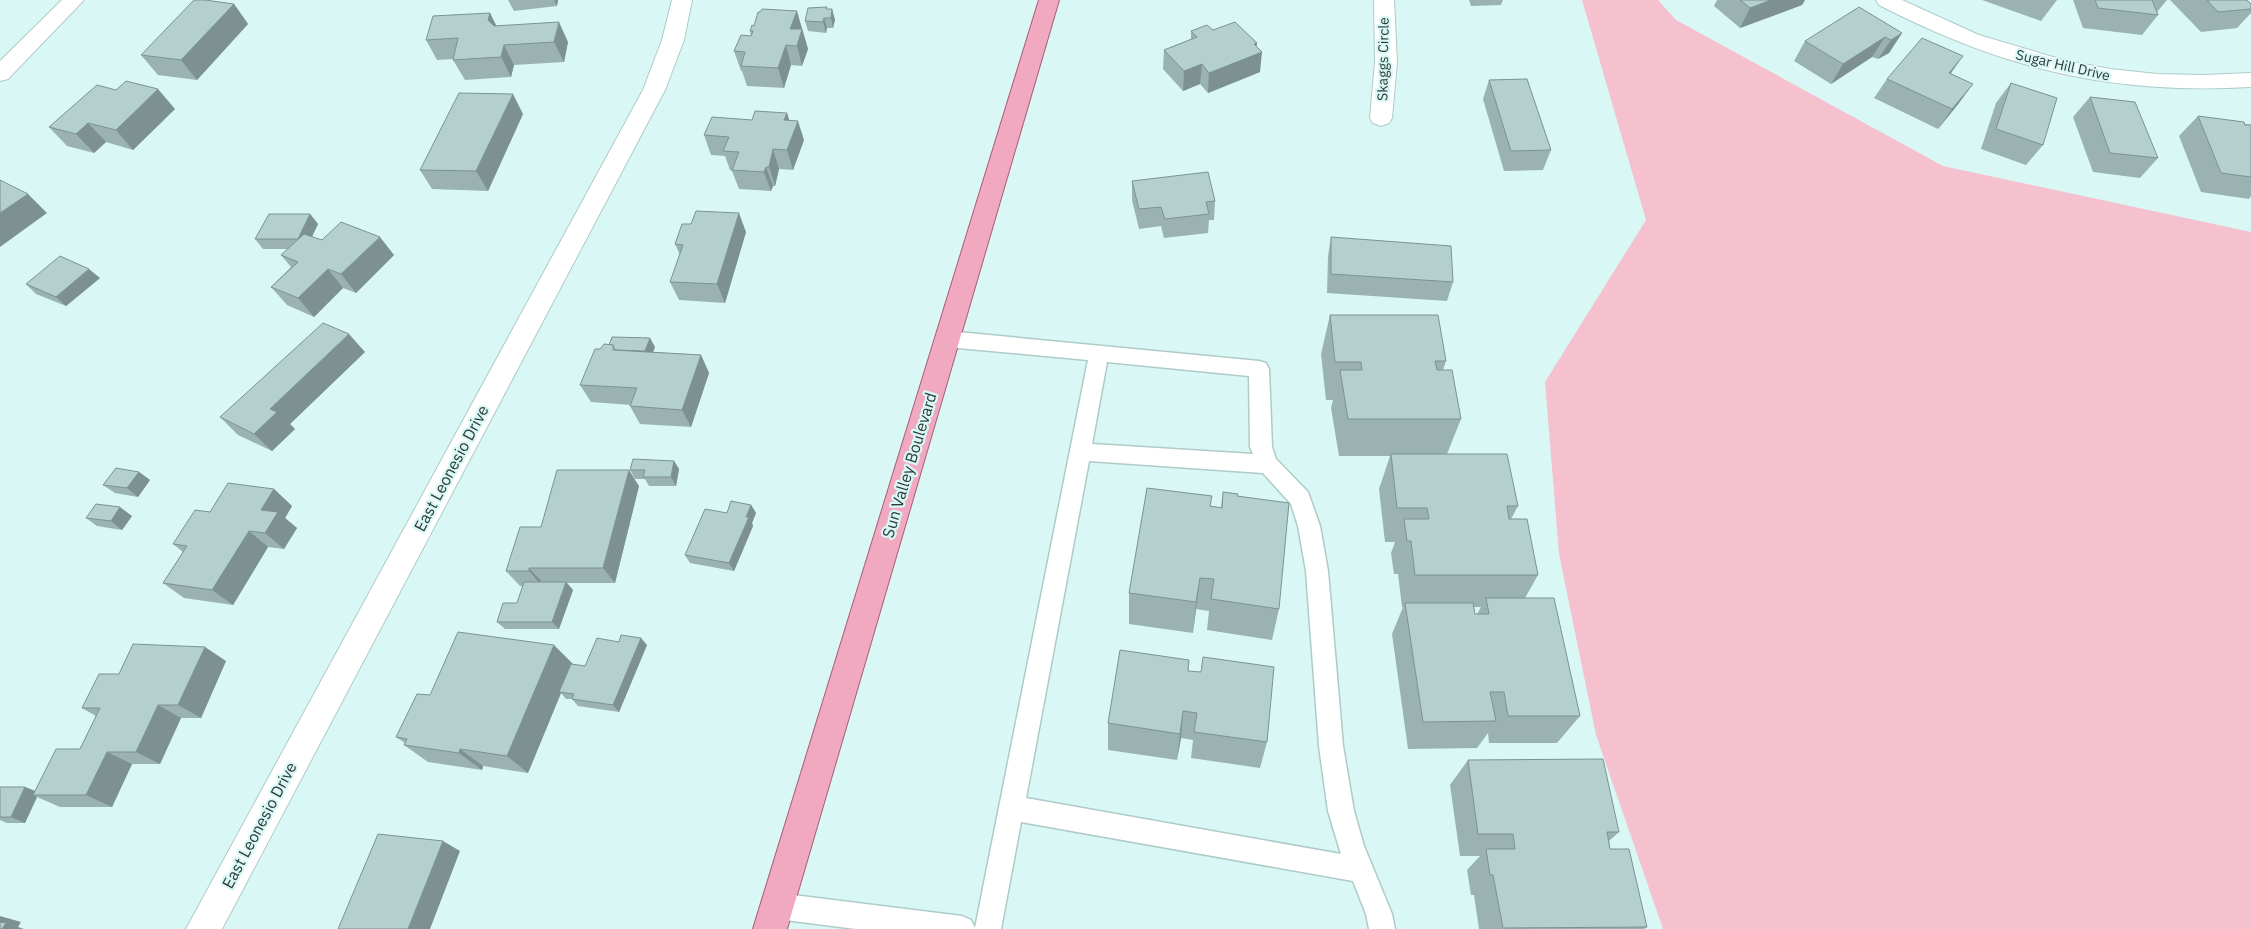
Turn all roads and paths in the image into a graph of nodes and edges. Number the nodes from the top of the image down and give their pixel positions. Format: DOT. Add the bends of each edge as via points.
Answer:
graph roads {
  1 [pos="74,0"];
  2 [pos="682,0"];
  3 [pos="1049,0"];
  4 [pos="1384,0"];
  5 [pos="1886,0"];
  6 [pos="0,74"];
  7 [pos="2251,80"];
  8 [pos="1381,118"];
  9 [pos="947,339"];
  10 [pos="1099,353"];
  11 [pos="1080,452"];
  12 [pos="1268,464"];
  13 [pos="1011,808"];
  14 [pos="1361,870"];
  15 [pos="773,918"];
  16 [pos="203,929"];
  17 [pos="962,929"];
  18 [pos="988,929"];
  19 [pos="1382,929"];
  1 -- 6 [label="street"];
  2 -- 16 [label="street, East Leonesio Drive" via="673,40 654,90"];
  3 -- 9 [label="main road, Sun Valley Boulevard"];
  4 -- 8 [label="street, Skaggs Circle" via="1386,62"];
  5 -- 7 [label="street, Sugar Hill Drive" via="1964,36 2058,66 2148,81 2202,83"];
  9 -- 10 [label="lane"];
  9 -- 15 [label="main road, Sun Valley Boulevard"];
  10 -- 11 [label="lane"];
  10 -- 12 [label="lane" via="1259,369 1261,447"];
  11 -- 12 [label="lane"];
  11 -- 13 [label="lane"];
  12 -- 14 [label="lane" via="1300,499 1309,526 1317,571 1331,746 1341,811"];
  13 -- 14 [label="lane"];
  13 -- 18 [label="lane"];
  14 -- 19 [label="lane"];
  15 -- 17 [label="lane"];
}
